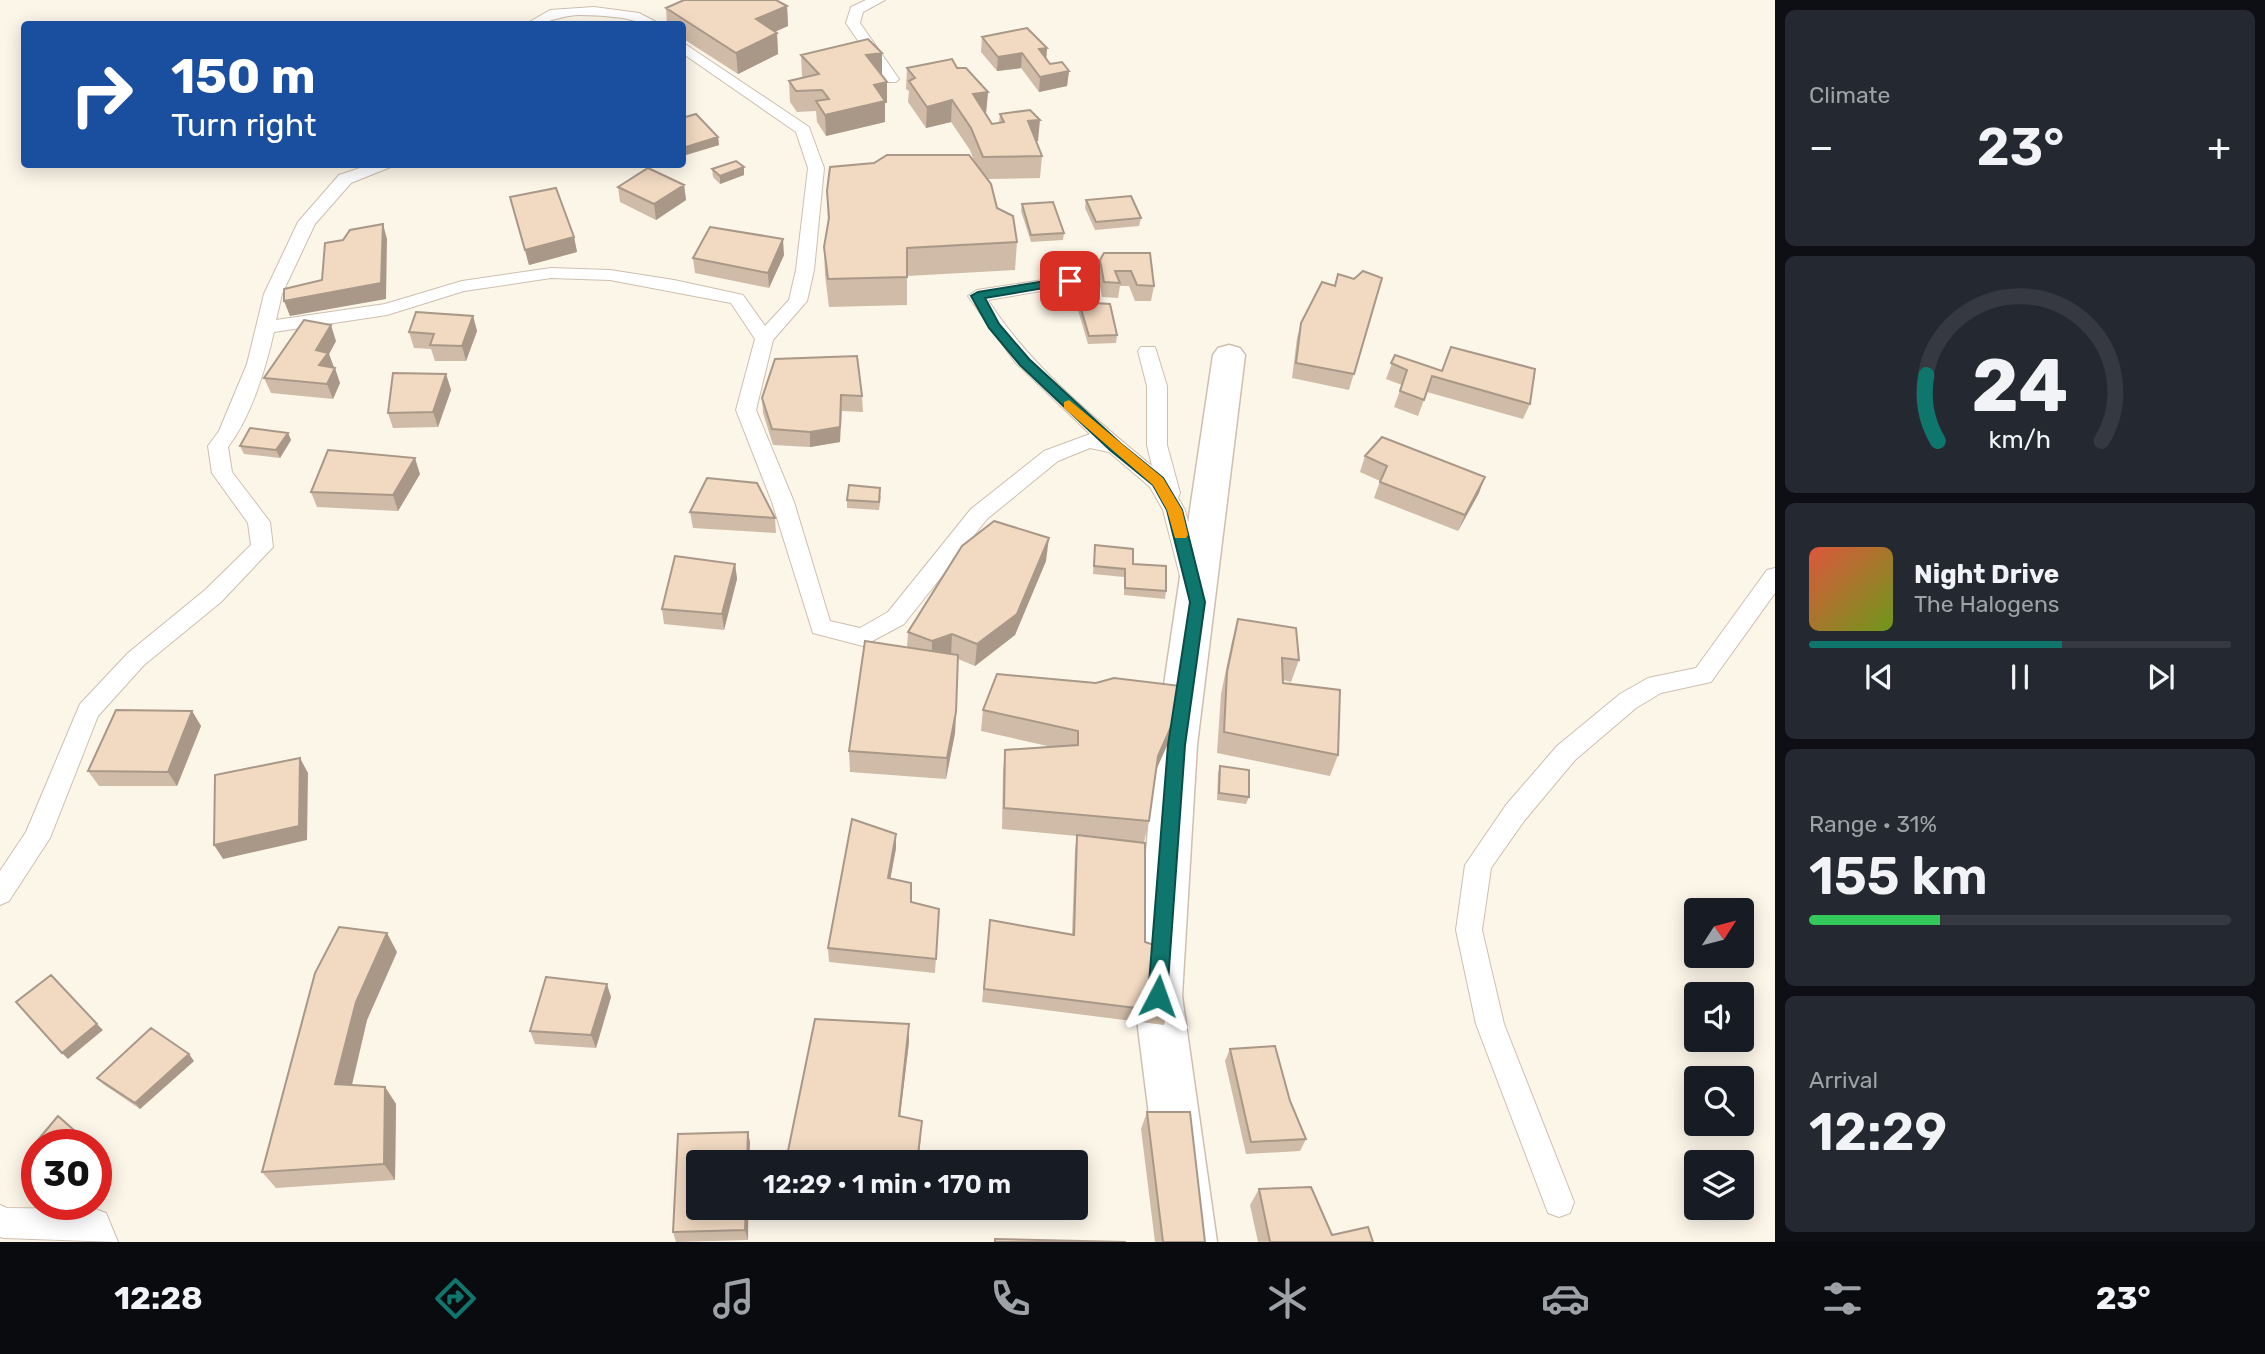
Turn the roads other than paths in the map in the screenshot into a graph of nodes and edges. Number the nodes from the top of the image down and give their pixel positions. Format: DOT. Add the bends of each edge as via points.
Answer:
graph roads {
  1 [pos="579,0"];
  2 [pos="878,0"];
  3 [pos="556,12"];
  4 [pos="539,21"];
  5 [pos="648,21"];
  6 [pos="686,49"];
  7 [pos="891,79"];
  8 [pos="378,168"];
  9 [pos="1070,281"];
  10 [pos="266,327"];
  11 [pos="764,339"];
  12 [pos="1148,351"];
  13 [pos="1229,355"];
  14 [pos="1115,446"];
  15 [pos="1174,510"];
  16 [pos="1775,576"];
  17 [pos="1198,602"];
  18 [pos="0,893"];
  19 [pos="1559,1202"];
  20 [pos="0,1220"];
  21 [pos="102,1242"];
  22 [pos="1191,1242"];
  1 -- 3 [label="lane"];
  2 -- 7 [label="lane" via="856,10 853,23"];
  3 -- 4 [label="lane"];
  3 -- 5 [label="lane" via="604,12"];
  6 -- 11 [label="lane" via="803,130 816,168 798,301"];
  8 -- 10 [label="lane" via="345,179 307,222 273,294"];
  9 -- 14 [label="lane" via="978,296 1024,362"];
  10 -- 11 [label="lane" via="387,309 462,286 575,274 624,277 737,299"];
  10 -- 18 [label="lane" via="257,364 218,446 222,473 259,522 262,547 213,596 136,659 88,711 37,838"];
  11 -- 14 [label="lane" via="746,410 783,502 821,627 863,637 896,618 979,514 1051,456 1088,441"];
  12 -- 15 [label="lane" via="1157,386 1157,445"];
  13 -- 17 [label="street"];
  14 -- 15 [label="lane" via="1158,482"];
  15 -- 17 [label="lane"];
  16 -- 19 [label="lane" via="1703,676 1657,685 1628,701 1566,753 1478,865 1469,930 1490,1024"];
  17 -- 22 [label="street" via="1176,745 1158,996"];
  20 -- 21 [label="lane" via="95,1224"];
}
